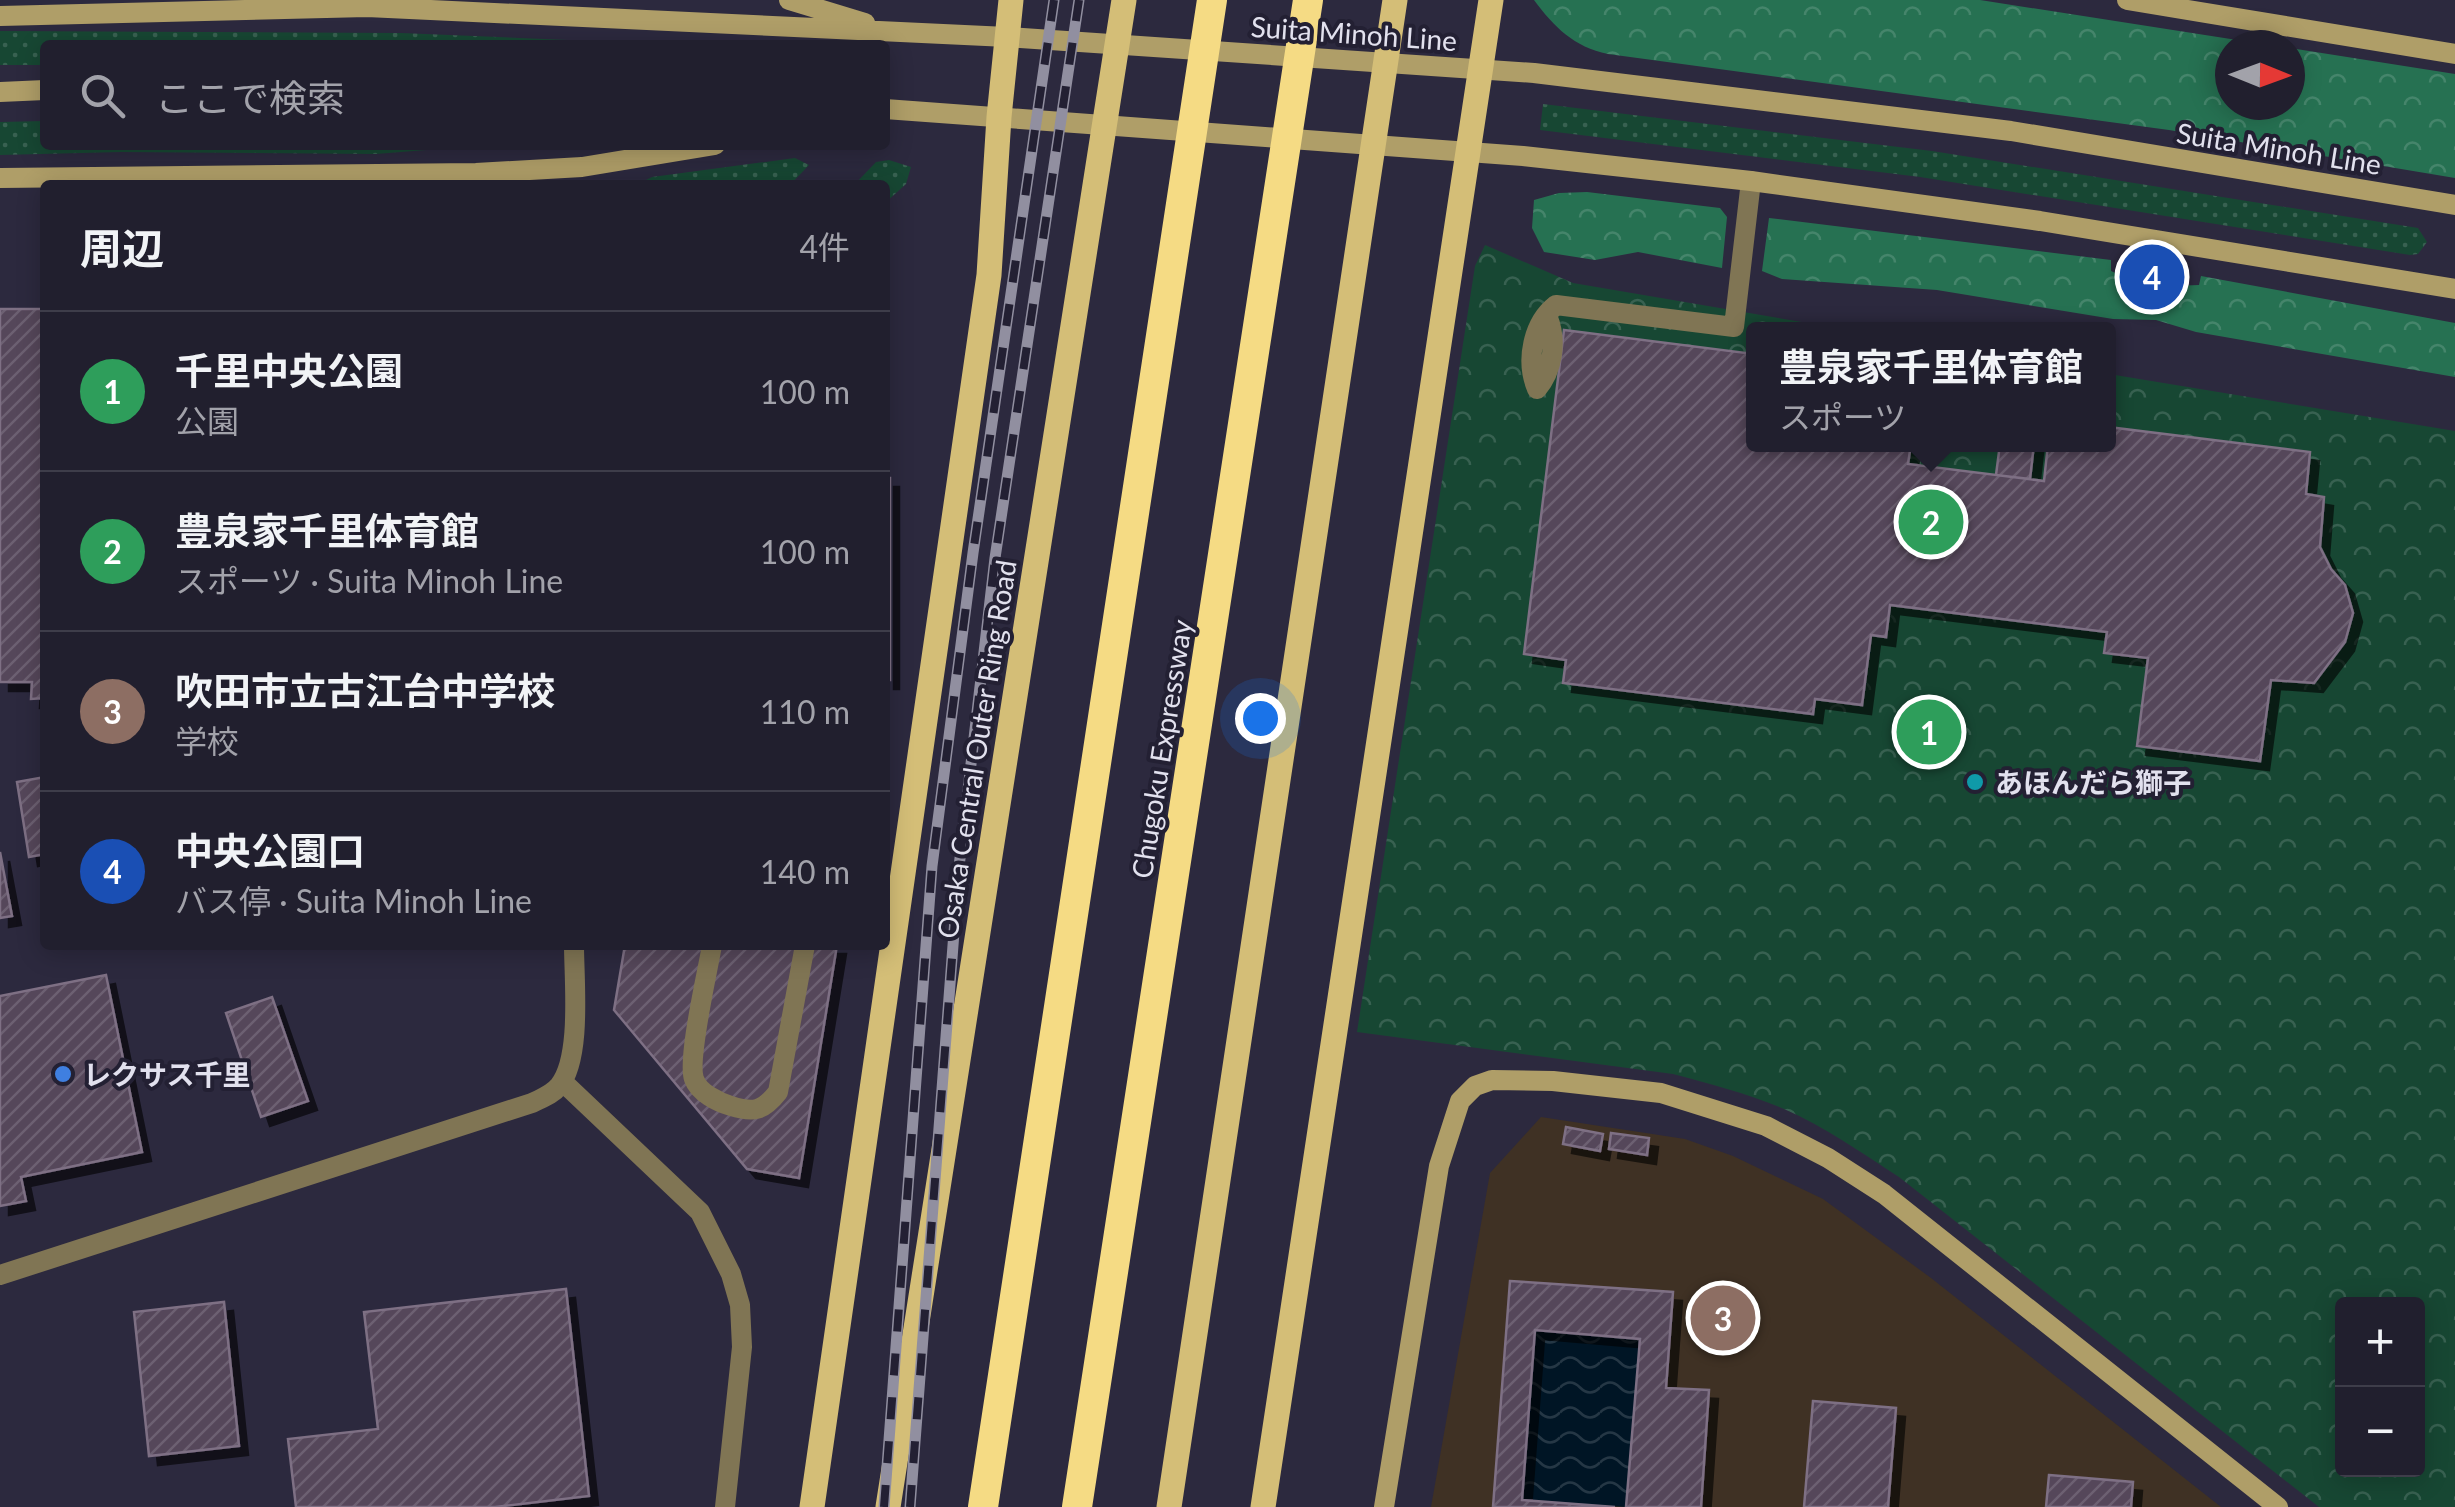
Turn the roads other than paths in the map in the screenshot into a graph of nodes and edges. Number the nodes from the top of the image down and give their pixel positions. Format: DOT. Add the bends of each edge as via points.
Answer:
graph roads {
  1 [pos="789,0"];
  2 [pos="1012,0"];
  3 [pos="1124,0"];
  4 [pos="1212,0"];
  5 [pos="1308,0"];
  6 [pos="1395,0"];
  7 [pos="1491,0"];
  8 [pos="2128,0"];
  9 [pos="0,16"];
  10 [pos="896,32"];
  11 [pos="1006,37"];
  12 [pos="2455,54"];
  13 [pos="1482,69"];
  14 [pos="40,90"];
  15 [pos="0,92"];
  16 [pos="892,111"];
  17 [pos="999,117"];
  18 [pos="693,150"];
  19 [pos="1468,152"];
  20 [pos="581,176"];
  21 [pos="0,178"];
  22 [pos="1751,181"];
  23 [pos="2455,205"];
  24 [pos="2455,288"];
  25 [pos="1548,318"];
  26 [pos="574,950"];
  27 [pos="711,950"];
  28 [pos="804,950"];
  29 [pos="562,1082"];
  30 [pos="0,1275"];
  31 [pos="725,1507"];
  32 [pos="812,1507"];
  33 [pos="888,1507"];
  34 [pos="983,1507"];
  35 [pos="1077,1507"];
  36 [pos="1169,1507"];
  37 [pos="1263,1507"];
  38 [pos="1384,1507"];
  39 [pos="2278,1507"];
  1 -- 10 [label="main road"];
  2 -- 11 [label="main road"];
  3 -- 33 [label="main road, Osaka Central Outer Ring Road"];
  4 -- 34 [label="highway"];
  5 -- 35 [label="highway, Chugoku Expressway"];
  6 -- 36 [label="main road"];
  7 -- 13 [label="main road"];
  8 -- 12 [label="main road"];
  9 -- 10 [label="main road, Suita Minoh Line" via="367,7"];
  10 -- 11 [label="main road, Suita Minoh Line"];
  11 -- 13 [label="main road, Suita Minoh Line"];
  11 -- 17 [label="main road"];
  13 -- 19 [label="main road"];
  13 -- 23 [label="main road, Suita Minoh Line" via="1993,129"];
  14 -- 15 [label="main road"];
  16 -- 17 [label="main road"];
  17 -- 19 [label="main road"];
  17 -- 32 [label="main road" via="989,275"];
  18 -- 20 [label="main road"];
  19 -- 22 [label="main road"];
  19 -- 37 [label="main road"];
  20 -- 21 [label="main road"];
  22 -- 24 [label="main road"];
  22 -- 25 [label="street" via="1734,326 1570,305 1552,308"];
  26 -- 29 [label="street" via="573,1038"];
  27 -- 28 [label="street" via="694,1079 721,1103 755,1112 778,1092"];
  29 -- 30 [label="street" via="532,1103"];
  29 -- 31 [label="street" via="700,1212 731,1274 742,1347"];
  38 -- 39 [label="main road" via="1440,1166 1460,1101 1492,1080 1661,1094 1766,1126 1828,1158 1884,1194"];
}
